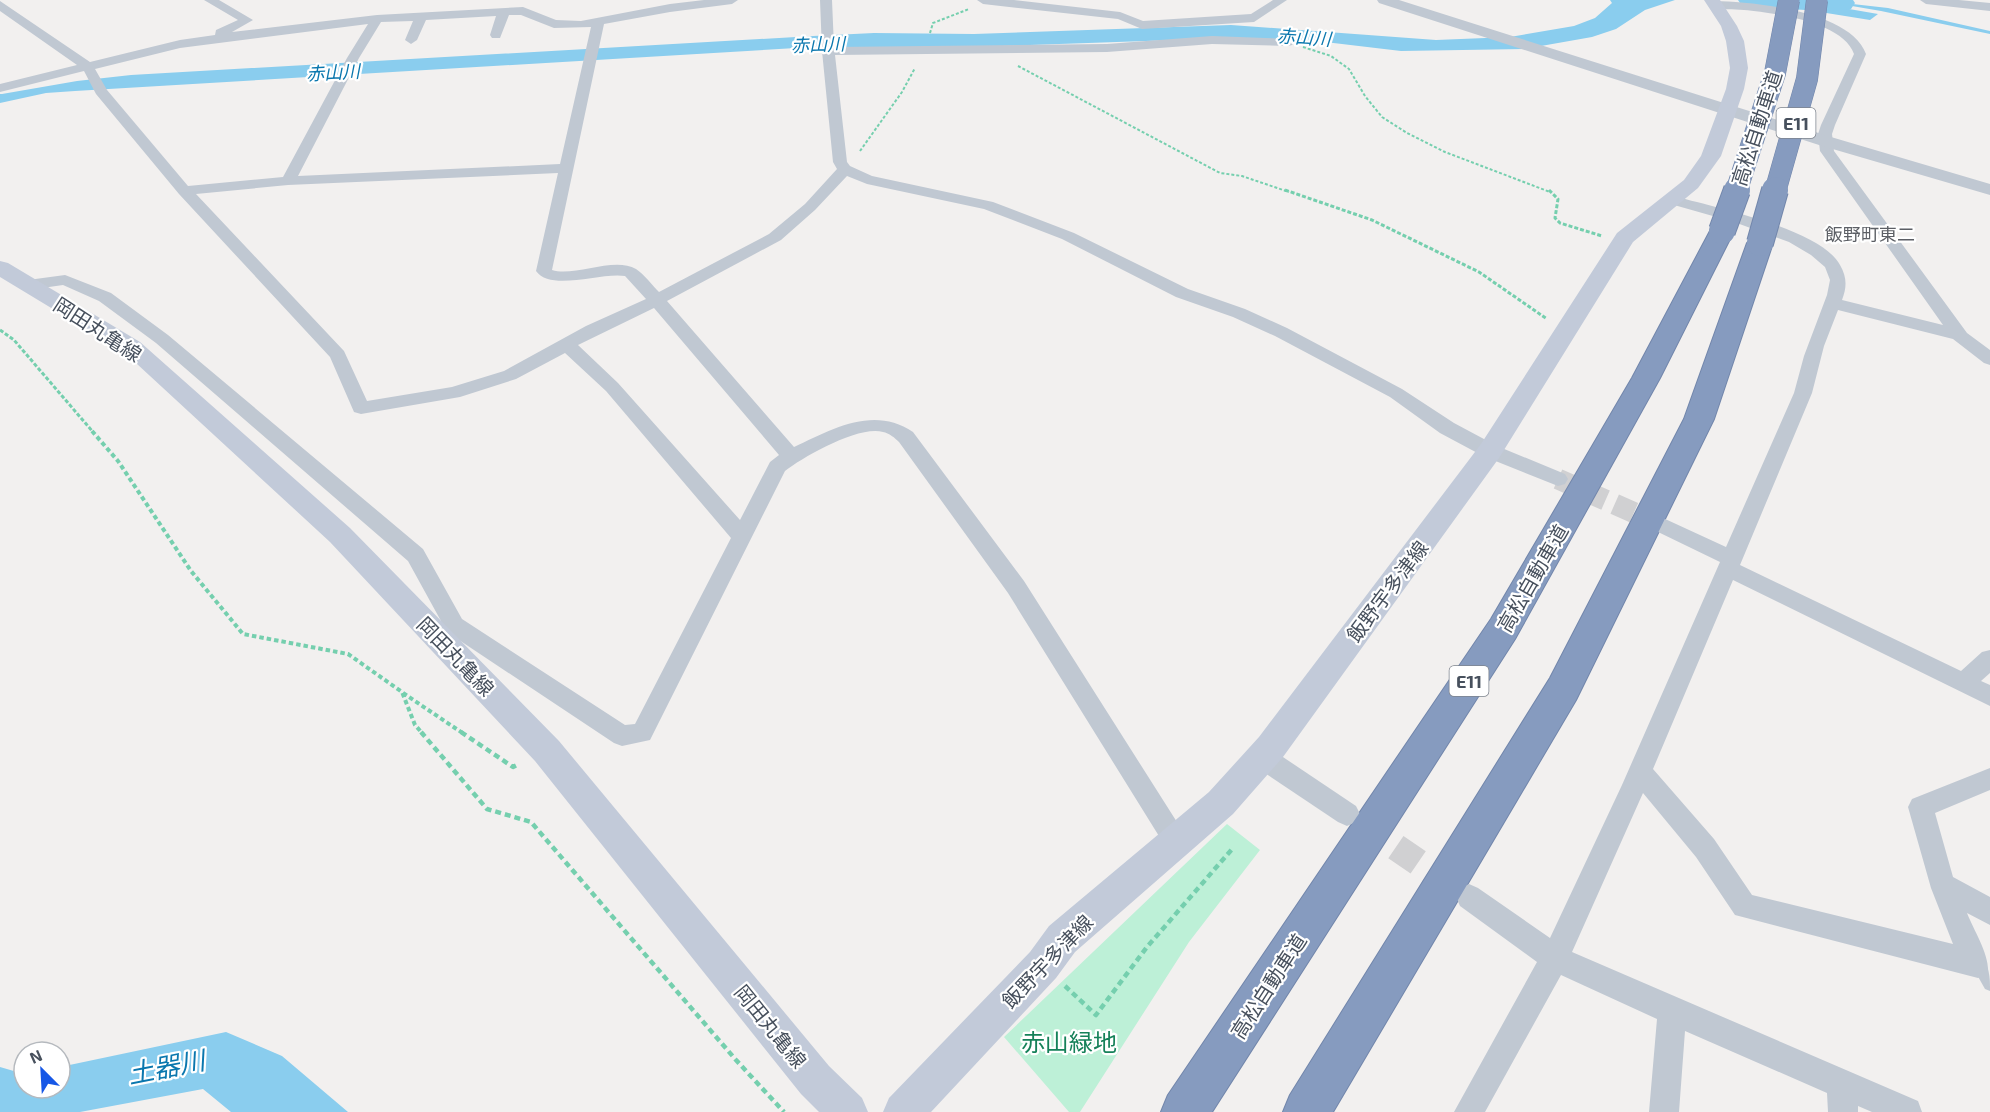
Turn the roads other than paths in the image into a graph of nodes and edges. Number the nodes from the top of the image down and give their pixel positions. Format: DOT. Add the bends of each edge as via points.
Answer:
graph roads {
  1 [pos="210,0"];
  2 [pos="732,0"];
  3 [pos="826,0"];
  4 [pos="1281,0"];
  5 [pos="1384,0"];
  6 [pos="1789,0"];
  7 [pos="1817,0"];
  8 [pos="1926,0"];
  9 [pos="979,2"];
  10 [pos="1713,2"];
  11 [pos="0,5"];
  12 [pos="1990,7"];
  13 [pos="504,12"];
  14 [pos="421,17"];
  15 [pos="377,20"];
  16 [pos="1263,23"];
  17 [pos="598,24"];
  18 [pos="496,35"];
  19 [pos="206,39"];
  20 [pos="411,40"];
  21 [pos="828,51"];
  22 [pos="90,71"];
  23 [pos="0,88"];
  24 [pos="1729,110"];
  25 [pos="1825,141"];
  26 [pos="566,168"];
  27 [pos="845,169"];
  28 [pos="288,181"];
  29 [pos="1990,190"];
  30 [pos="184,191"];
  31 [pos="1672,200"];
  32 [pos="0,268"];
  33 [pos="28,285"];
  34 [pos="657,300"];
  35 [pos="1832,303"];
  36 [pos="1959,335"];
  37 [pos="567,345"];
  38 [pos="1990,359"];
  39 [pos="1490,451"];
  40 [pos="791,456"];
  41 [pos="1558,479"];
  42 [pos="1663,526"];
  43 [pos="742,537"];
  44 [pos="1729,563"];
  45 [pos="445,629"];
  46 [pos="1990,659"];
  47 [pos="1963,682"];
  48 [pos="1990,696"];
  49 [pos="1262,757"];
  50 [pos="1640,772"];
  51 [pos="1984,787"];
  52 [pos="1347,814"];
  53 [pos="1176,841"];
  54 [pos="1945,886"];
  55 [pos="1469,897"];
  56 [pos="1990,912"];
  57 [pos="1555,958"];
  58 [pos="1984,974"];
  59 [pos="1672,1011"];
  60 [pos="1843,1098"];
  61 [pos="848,1112"];
  62 [pos="903,1112"];
  63 [pos="1185,1112"];
  64 [pos="1307,1112"];
  65 [pos="1469,1112"];
  66 [pos="1664,1112"];
  67 [pos="1907,1112"];
  1 -- 19 [label="street" via="247,20"];
  2 -- 17 [label="street" via="670,8"];
  3 -- 21 [label="street"];
  4 -- 16 [label="street"];
  5 -- 24 [label="street"];
  6 -- 63 [label="highway, 高松自動車道 / E11, bridge" via="1775,73 1722,231 1646,378 1503,629"];
  7 -- 64 [label="highway, 高松自動車道 / E11, bridge" via="1807,80 1760,243 1699,419 1563,689"];
  8 -- 12 [label="street"];
  9 -- 16 [label="street" via="1120,16 1142,25"];
  10 -- 24 [label="main road, 飯野宇多津線" via="1729,26 1738,52 1739,68"];
  10 -- 25 [label="street" via="1802,18 1852,39 1860,54 1828,125"];
  11 -- 22 [label="street"];
  13 -- 14 [label="street"];
  13 -- 17 [label="street" via="523,11 568,26"];
  13 -- 18 [label="street"];
  14 -- 15 [label="street"];
  14 -- 20 [label="street"];
  15 -- 19 [label="street"];
  15 -- 28 [label="street"];
  16 -- 21 [label="street" via="1288,42 1212,40 1107,48"];
  17 -- 26 [label="street"];
  19 -- 22 [label="street"];
  21 -- 27 [label="street" via="840,162"];
  22 -- 23 [label="street"];
  22 -- 30 [label="street" via="101,91"];
  24 -- 25 [label="street"];
  24 -- 31 [label="main road, 飯野宇多津線" via="1711,156 1691,184"];
  25 -- 29 [label="street"];
  25 -- 36 [label="street" via="1838,170"];
  26 -- 28 [label="street"];
  26 -- 34 [label="street" via="544,271 556,276 630,272"];
  27 -- 34 [label="street" via="775,237"];
  27 -- 39 [label="street" via="867,180 988,205 1068,236 1182,294 1239,312 1281,332 1396,393 1447,428"];
  28 -- 30 [label="street"];
  30 -- 37 [label="street" via="338,355 361,408 481,386"];
  31 -- 35 [label="street" via="1805,243 1834,266 1838,279"];
  31 -- 39 [label="main road, 飯野宇多津線" via="1622,243"];
  32 -- 33 [label="main road, 岡田丸亀線"];
  33 -- 45 [label="main road, 岡田丸亀線" via="132,347"];
  33 -- 45 [label="street" via="65,280 105,297 162,339 416,555"];
  34 -- 37 [label="street"];
  34 -- 40 [label="street"];
  35 -- 36 [label="street"];
  35 -- 44 [label="street" via="1803,393"];
  36 -- 38 [label="street"];
  37 -- 43 [label="street" via="612,387"];
  39 -- 41 [label="street"];
  39 -- 49 [label="main road, 飯野宇多津線"];
  40 -- 43 [label="street" via="777,467"];
  40 -- 53 [label="street" via="878,424 906,437 1016,587"];
  42 -- 44 [label="street"];
  43 -- 45 [label="street" via="642,733 622,736"];
  44 -- 47 [label="street"];
  44 -- 50 [label="street"];
  45 -- 61 [label="main road, 岡田丸亀線" via="815,1080"];
  46 -- 47 [label="street"];
  47 -- 48 [label="street"];
  49 -- 52 [label="street"];
  49 -- 53 [label="main road, 飯野宇多津線" via="1221,803"];
  50 -- 57 [label="street"];
  50 -- 58 [label="street" via="1706,848 1744,906"];
  51 -- 54 [label="street" via="1921,807"];
  53 -- 62 [label="main road, 飯野宇多津線" via="1062,939 1043,965"];
  54 -- 56 [label="street"];
  54 -- 58 [label="street" via="1968,946"];
  55 -- 57 [label="street"];
  57 -- 59 [label="street"];
  57 -- 65 [label="street"];
  59 -- 60 [label="street"];
  59 -- 66 [label="street"];
  60 -- 67 [label="street"];
}
